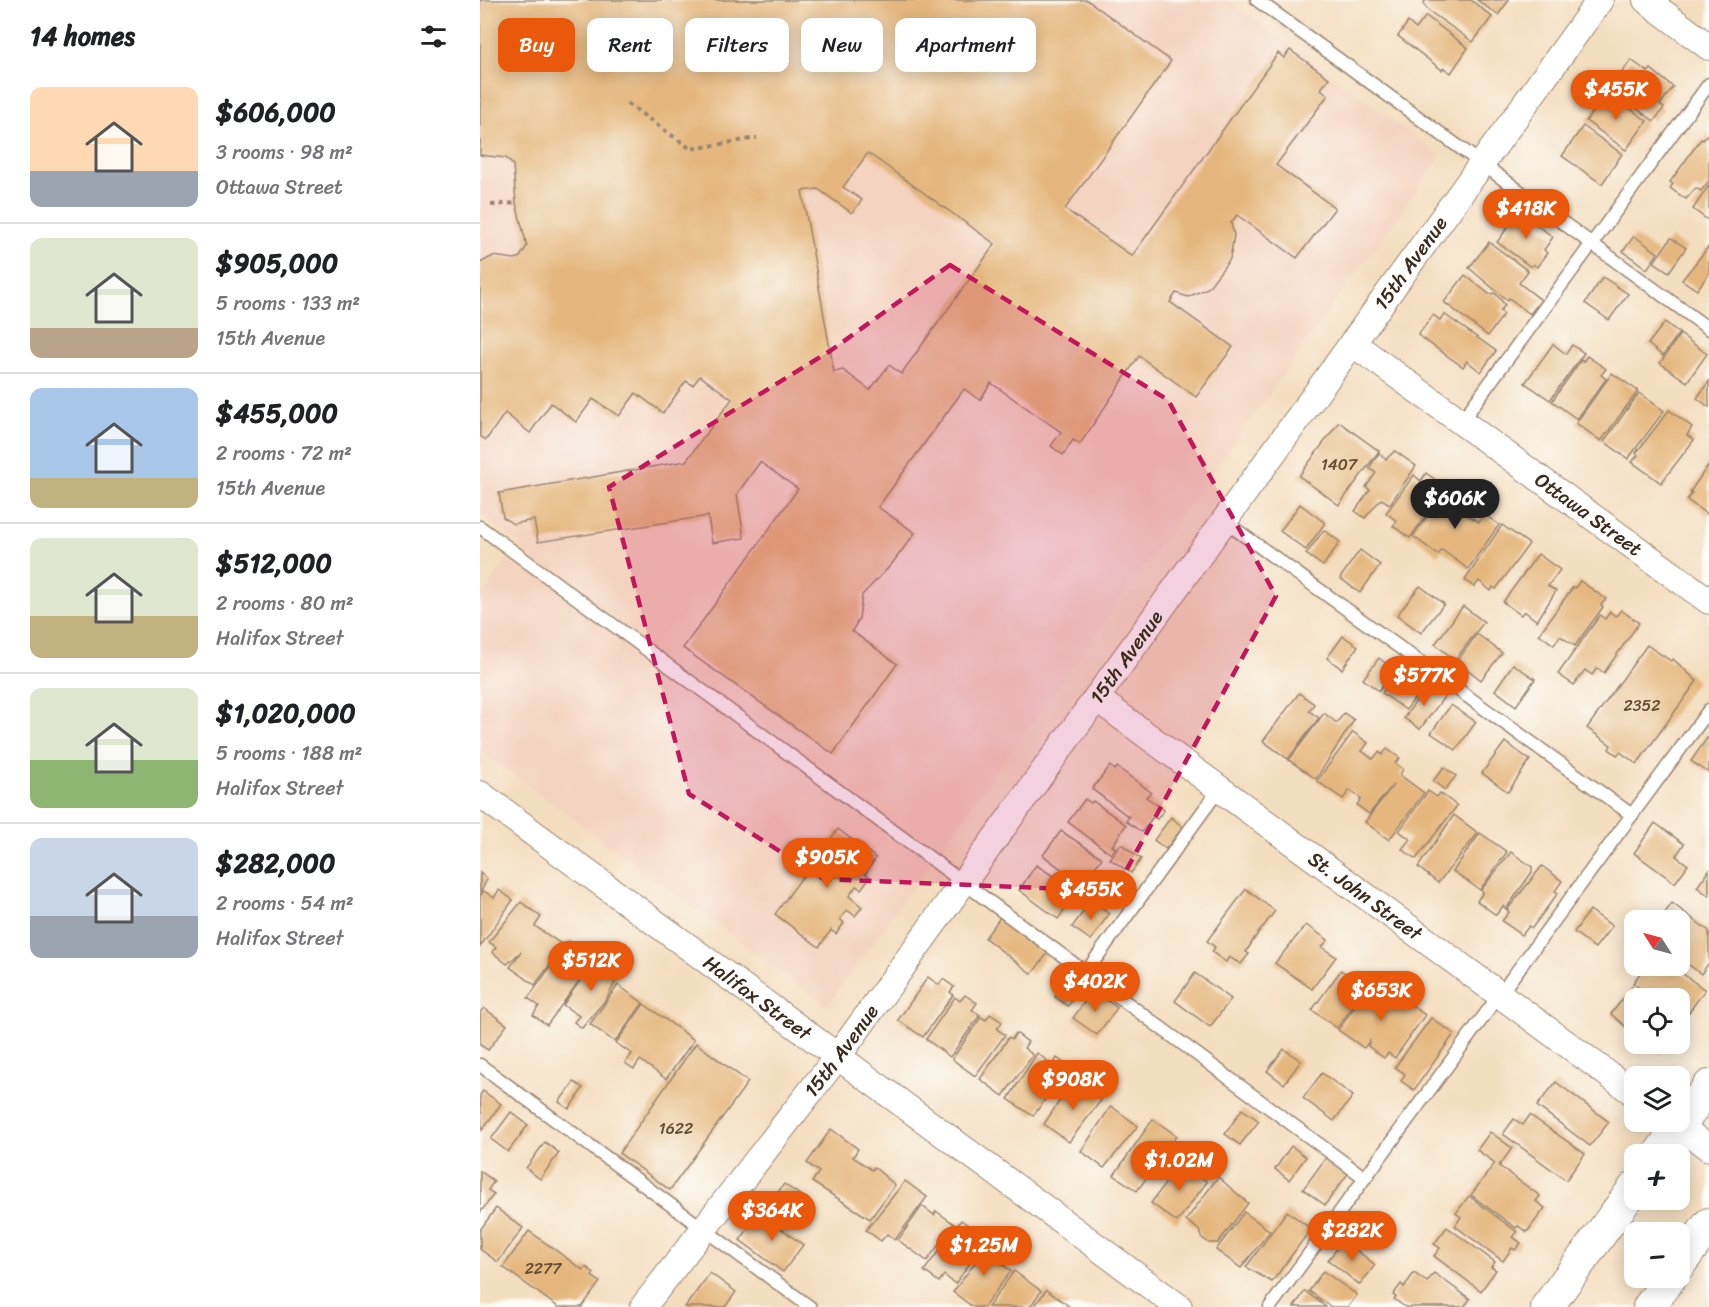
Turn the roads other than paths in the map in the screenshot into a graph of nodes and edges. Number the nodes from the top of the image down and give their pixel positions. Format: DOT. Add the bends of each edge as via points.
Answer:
graph roads {
  1 [pos="1257,0"];
  2 [pos="1600,0"];
  3 [pos="1646,0"];
  4 [pos="1709,47"];
  5 [pos="1709,84"];
  6 [pos="1482,163"];
  7 [pos="1593,244"];
  8 [pos="1709,329"];
  9 [pos="1352,343"];
  10 [pos="1461,422"];
  11 [pos="1224,521"];
  12 [pos="480,527"];
  13 [pos="1709,601"];
  14 [pos="1096,698"];
  15 [pos="1709,710"];
  16 [pos="1220,788"];
  17 [pos="480,794"];
  18 [pos="1632,815"];
  19 [pos="963,882"];
  20 [pos="1086,972"];
  21 [pos="1500,994"];
  22 [pos="837,1056"];
  23 [pos="480,1065"];
  24 [pos="1624,1086"];
  25 [pos="1709,1086"];
  26 [pos="1690,1108"];
  27 [pos="1687,1132"];
  28 [pos="1709,1148"];
  29 [pos="1365,1178"];
  30 [pos="1624,1202"];
  31 [pos="1709,1224"];
  32 [pos="704,1229"];
  33 [pos="1690,1250"];
  34 [pos="1662,1288"];
  35 [pos="643,1307"];
  36 [pos="810,1307"];
  37 [pos="1179,1307"];
  38 [pos="1270,1307"];
  39 [pos="1547,1307"];
  40 [pos="1648,1307"];
  1 -- 6 [label="lane"];
  2 -- 6 [label="street, 15th Avenue"];
  3 -- 4 [label="street"];
  5 -- 7 [label="lane"];
  6 -- 7 [label="lane"];
  6 -- 9 [label="street, 15th Avenue"];
  7 -- 8 [label="lane"];
  7 -- 10 [label="lane"];
  9 -- 10 [label="street, Ottawa Street"];
  9 -- 11 [label="street, 15th Avenue"];
  10 -- 13 [label="street, Ottawa Street"];
  11 -- 14 [label="street, 15th Avenue"];
  11 -- 18 [label="lane"];
  12 -- 19 [label="lane"];
  14 -- 16 [label="street, St. John Street"];
  14 -- 19 [label="street, 15th Avenue"];
  15 -- 18 [label="lane"];
  16 -- 20 [label="lane"];
  16 -- 21 [label="street, St. John Street"];
  17 -- 22 [label="street, Halifax Street"];
  18 -- 21 [label="lane"];
  19 -- 20 [label="lane"];
  19 -- 22 [label="street, 15th Avenue"];
  20 -- 29 [label="lane"];
  21 -- 24 [label="street, St. John Street"];
  21 -- 29 [label="lane"];
  22 -- 32 [label="street, 15th Avenue"];
  22 -- 37 [label="street, Halifax Street"];
  23 -- 32 [label="lane"];
  25 -- 26 [label="street"];
  27 -- 28 [label="street"];
  29 -- 38 [label="lane"];
  30 -- 39 [label="street"];
  31 -- 33 [label="street"];
  32 -- 35 [label="street, 15th Avenue"];
  32 -- 36 [label="lane"];
  34 -- 40 [label="street"];
}
